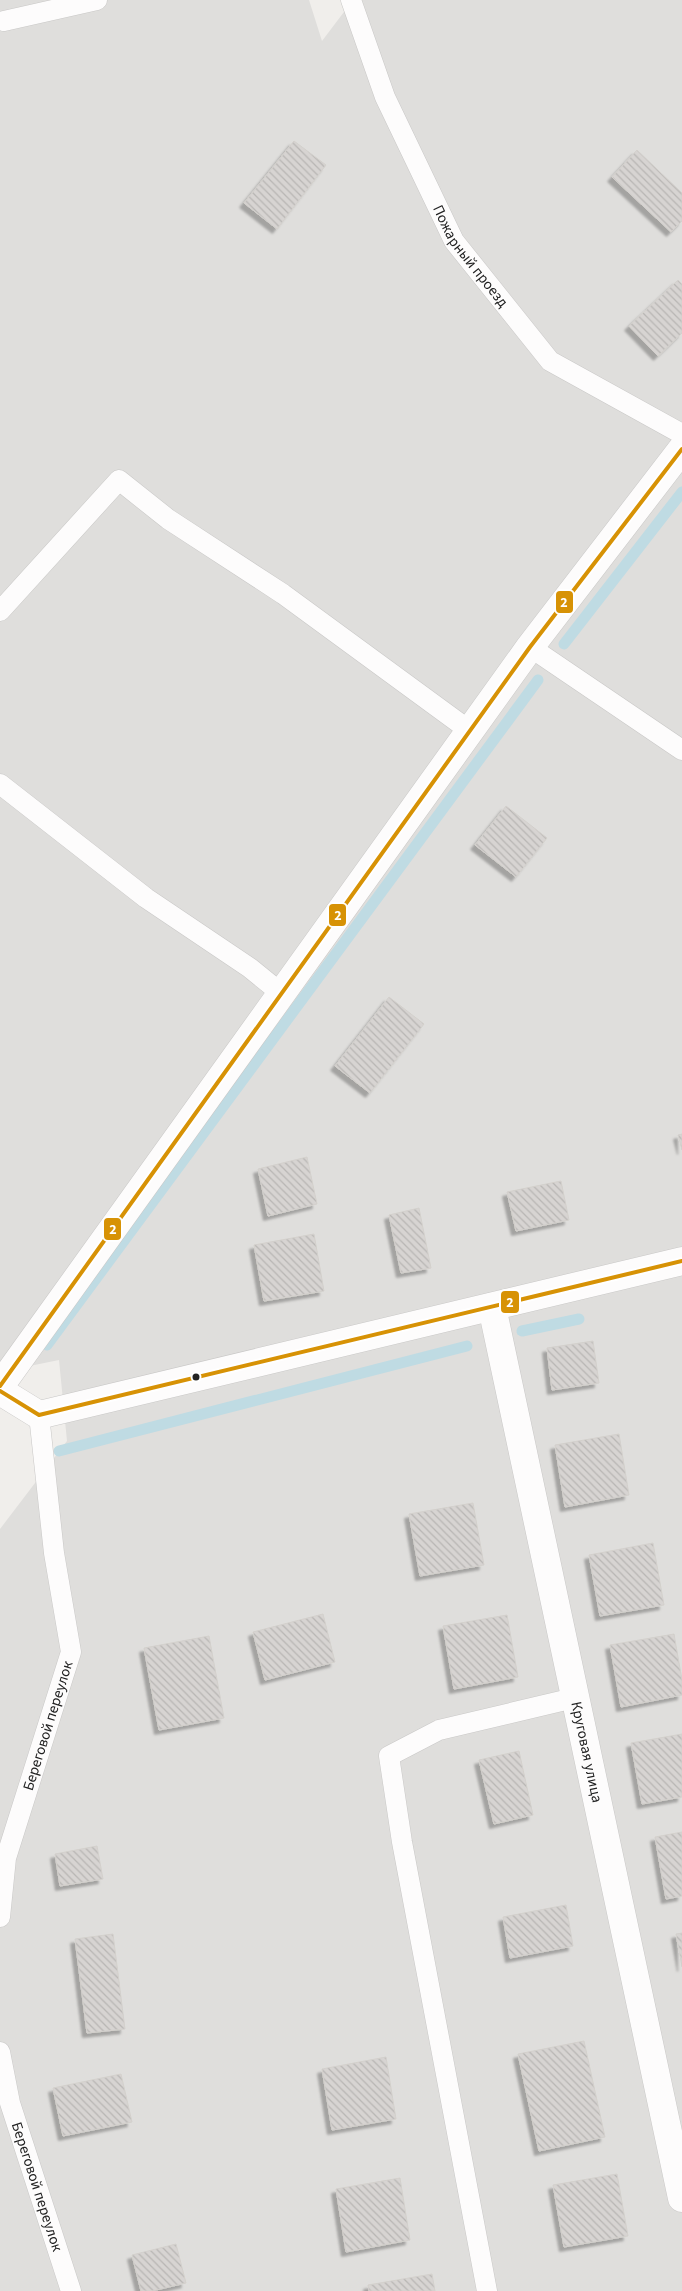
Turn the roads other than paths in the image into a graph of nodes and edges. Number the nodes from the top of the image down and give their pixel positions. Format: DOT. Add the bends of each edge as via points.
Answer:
graph roads {
  1 [pos="97,0"];
  2 [pos="351,0"];
  3 [pos="4,21"];
  4 [pos="682,434"];
  5 [pos="682,449"];
  6 [pos="0,611"];
  7 [pos="530,647"];
  8 [pos="470,731"];
  9 [pos="682,750"];
  10 [pos="0,784"];
  11 [pos="282,994"];
  12 [pos="682,1261"];
  13 [pos="492,1307"];
  14 [pos="0,1386"];
  15 [pos="0,1391"];
  16 [pos="39,1415"];
  17 [pos="574,1698"];
  18 [pos="0,1917"];
  19 [pos="0,2052"];
  20 [pos="682,2198"];
  21 [pos="71,2291"];
  22 [pos="487,2291"];
  1 -- 3 [label="lane"];
  2 -- 4 [label="lane, Пожарный проезд" via="385,96 454,241 550,361"];
  5 -- 7 [label="street"];
  6 -- 8 [label="lane" via="119,480 168,519 283,594"];
  7 -- 8 [label="street"];
  7 -- 9 [label="lane"];
  8 -- 11 [label="street"];
  10 -- 11 [label="lane" via="146,898 250,968"];
  11 -- 14 [label="street"];
  12 -- 13 [label="street"];
  13 -- 16 [label="street"];
  13 -- 17 [label="street, Круговая улица"];
  15 -- 16 [label="street"];
  16 -- 18 [label="lane, Береговой переулок" via="54,1553 71,1652 6,1858"];
  17 -- 20 [label="street, Круговая улица"];
  17 -- 22 [label="lane" via="439,1730 389,1756 404,1852"];
  19 -- 21 [label="lane, Береговой переулок" via="10,2103"];
}
